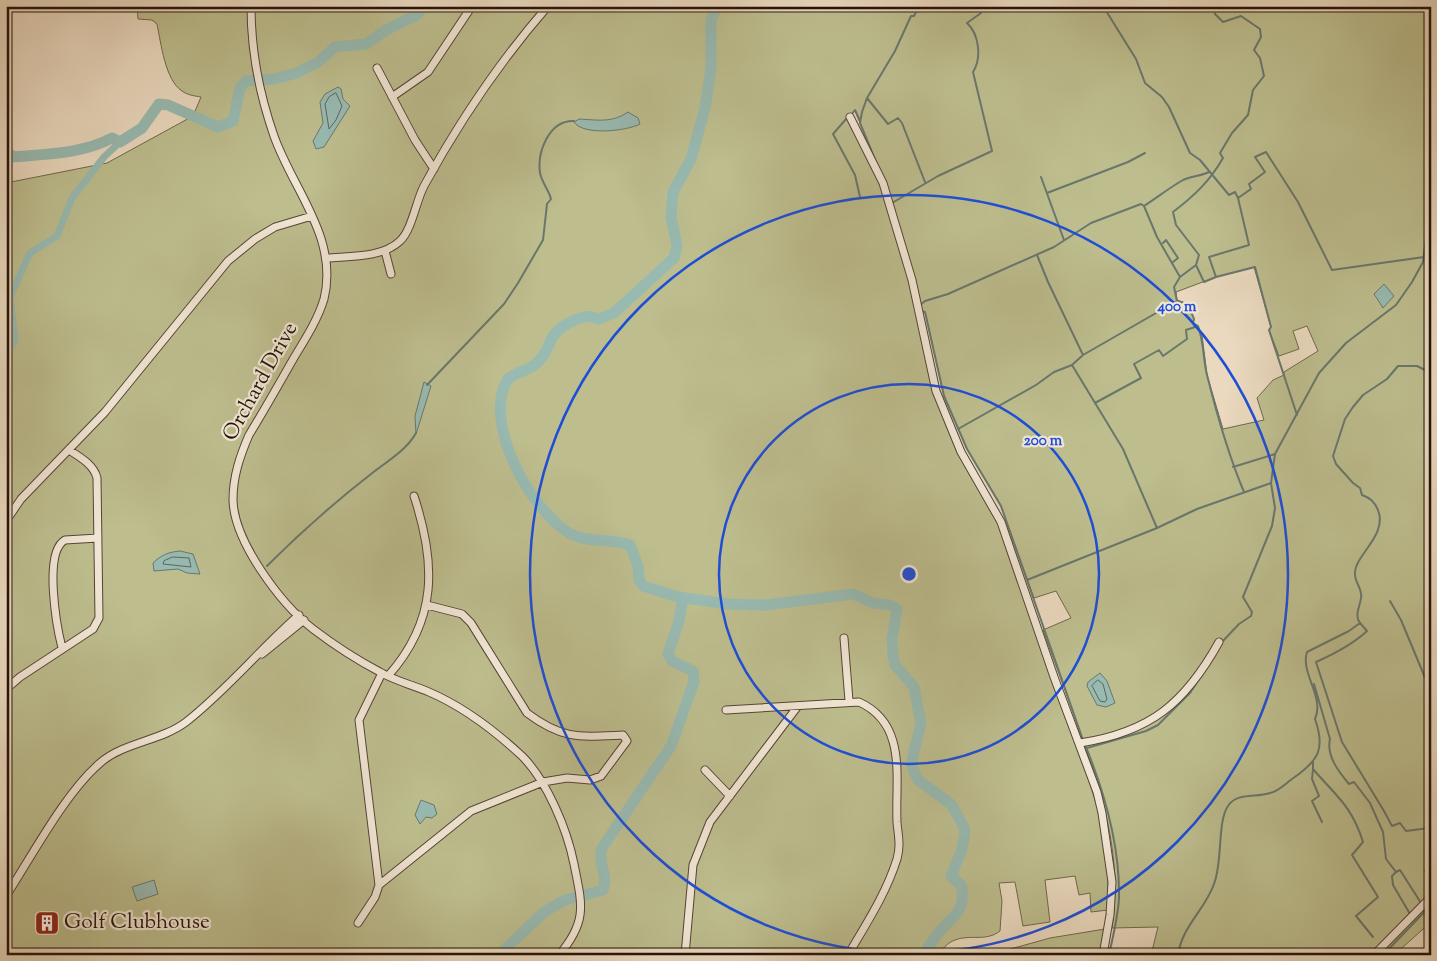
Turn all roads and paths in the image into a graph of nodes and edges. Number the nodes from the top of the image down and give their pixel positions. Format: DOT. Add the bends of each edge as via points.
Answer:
graph roads {
  1 [pos="251,6"];
  2 [pos="472,6"];
  3 [pos="548,6"];
  4 [pos="377,68"];
  5 [pos="392,97"];
  6 [pos="850,117"];
  7 [pos="434,169"];
  8 [pos="312,216"];
  9 [pos="385,251"];
  10 [pos="327,258"];
  11 [pos="391,274"];
  12 [pos="69,450"];
  13 [pos="414,496"];
  14 [pos="6,521"];
  15 [pos="98,538"];
  16 [pos="427,605"];
  17 [pos="302,618"];
  18 [pos="844,638"];
  19 [pos="1219,642"];
  20 [pos="62,648"];
  21 [pos="385,674"];
  22 [pos="6,689"];
  23 [pos="849,702"];
  24 [pos="798,706"];
  25 [pos="726,710"];
  26 [pos="1080,743"];
  27 [pos="705,770"];
  28 [pos="543,782"];
  29 [pos="730,796"];
  30 [pos="379,885"];
  31 [pos="6,896"];
  32 [pos="1431,897"];
  33 [pos="358,923"];
  34 [pos="560,955"];
  35 [pos="685,955"];
  36 [pos="848,955"];
  37 [pos="1103,955"];
  38 [pos="1374,955"];
  1 -- 8 [label="street, Orchard Drive" via="261,89 274,138"];
  2 -- 5 [label="street" via="428,72"];
  3 -- 7 [label="street" via="514,45"];
  4 -- 5 [label="street"];
  5 -- 7 [label="street"];
  6 -- 26 [label="street" via="883,183 912,280 939,400 961,452 1001,522"];
  7 -- 9 [label="street" via="416,203 404,236"];
  8 -- 10 [label="street, Orchard Drive"];
  8 -- 12 [label="street" via="275,227 238,251 105,412"];
  9 -- 10 [label="street"];
  9 -- 11 [label="street"];
  10 -- 17 [label="street, Orchard Drive" via="327,281 319,313 249,435 234,477 233,502 242,535 260,568"];
  12 -- 14 [label="street" via="21,499"];
  12 -- 15 [label="street" via="96,472"];
  13 -- 16 [label="street" via="425,529 430,566"];
  15 -- 20 [label="street" via="99,618 94,629"];
  15 -- 20 [label="street" via="65,540 57,551 53,599"];
  16 -- 21 [label="street" via="410,645"];
  16 -- 28 [label="street" via="462,614 471,623 527,713 540,723 569,736 626,738 625,745 601,776 590,780 567,778"];
  17 -- 21 [label="street, Orchard Drive" via="346,651"];
  17 -- 31 [label="street" via="270,641 254,660 185,723 127,747 101,762 72,794"];
  18 -- 23 [label="street"];
  19 -- 26 [label="street" via="1186,690 1146,724 1114,737"];
  20 -- 22 [label="street"];
  21 -- 28 [label="street, Orchard Drive" via="431,693 469,714 523,758"];
  21 -- 30 [label="street" via="359,720"];
  23 -- 24 [label="street"];
  23 -- 36 [label="street" via="859,702 878,714 893,740 899,779 897,823 900,845 888,883"];
  24 -- 25 [label="street"];
  24 -- 29 [label="street"];
  26 -- 37 [label="street" via="1102,813 1111,866 1112,899"];
  27 -- 29 [label="street"];
  28 -- 30 [label="street" via="471,811"];
  28 -- 34 [label="street, Orchard Drive" via="572,854 582,909 575,935"];
  29 -- 35 [label="street" via="710,822 693,865"];
  30 -- 33 [label="street"];
  32 -- 38 [label="street"];
}
